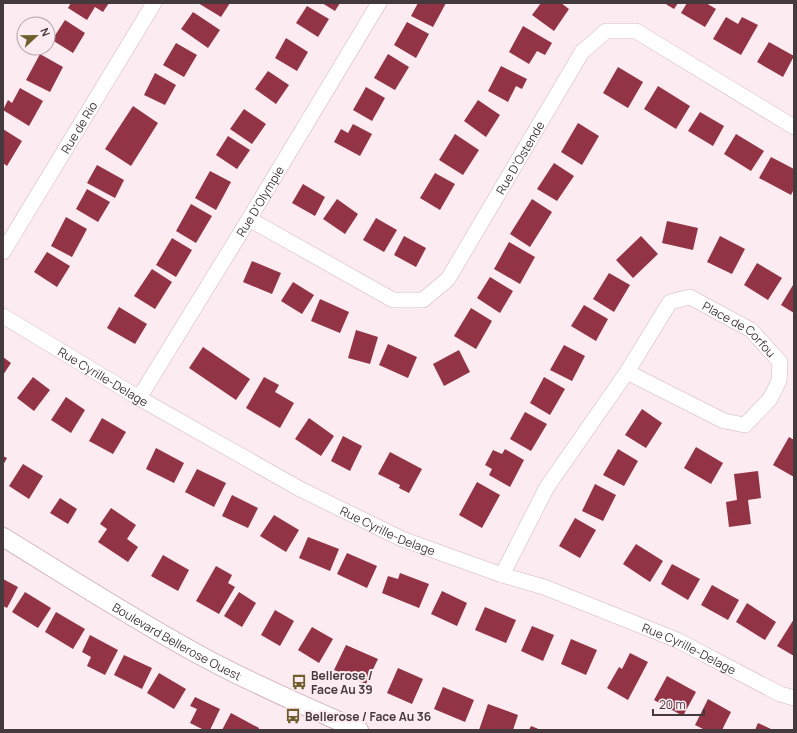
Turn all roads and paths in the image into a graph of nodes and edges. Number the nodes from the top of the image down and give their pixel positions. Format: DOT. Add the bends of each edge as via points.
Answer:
graph roads {
  1 [pos="154,3"];
  2 [pos="378,3"];
  3 [pos="794,127"];
  4 [pos="249,219"];
  5 [pos="3,252"];
  6 [pos="3,316"];
  7 [pos="627,372"];
  8 [pos="139,398"];
  9 [pos="3,537"];
  10 [pos="502,575"];
  11 [pos="794,698"];
  12 [pos="359,730"];
  1 -- 5 [label="street, Rue de Rio"];
  2 -- 4 [label="street, Rue D'Olympie"];
  3 -- 4 [label="street, Rue D'Ostende" via="636,31 606,31 582,52 448,279 423,300 393,300"];
  4 -- 8 [label="street, Rue D'Olympie"];
  6 -- 8 [label="street, Rue Cyrille-Delage"];
  7 -- 7 [label="street, Place de Corfou" via="724,422 745,424 770,399 779,381 780,362 751,330 690,297 670,302"];
  7 -- 10 [label="street, Place de Corfou" via="547,487"];
  8 -- 10 [label="street, Rue Cyrille-Delage" via="300,489 395,536"];
  9 -- 12 [label="street, Boulevard Bellerose Ouest" via="200,655 254,683"];
  10 -- 11 [label="street, Rue Cyrille-Delage" via="544,587 677,640 785,697"];
}
